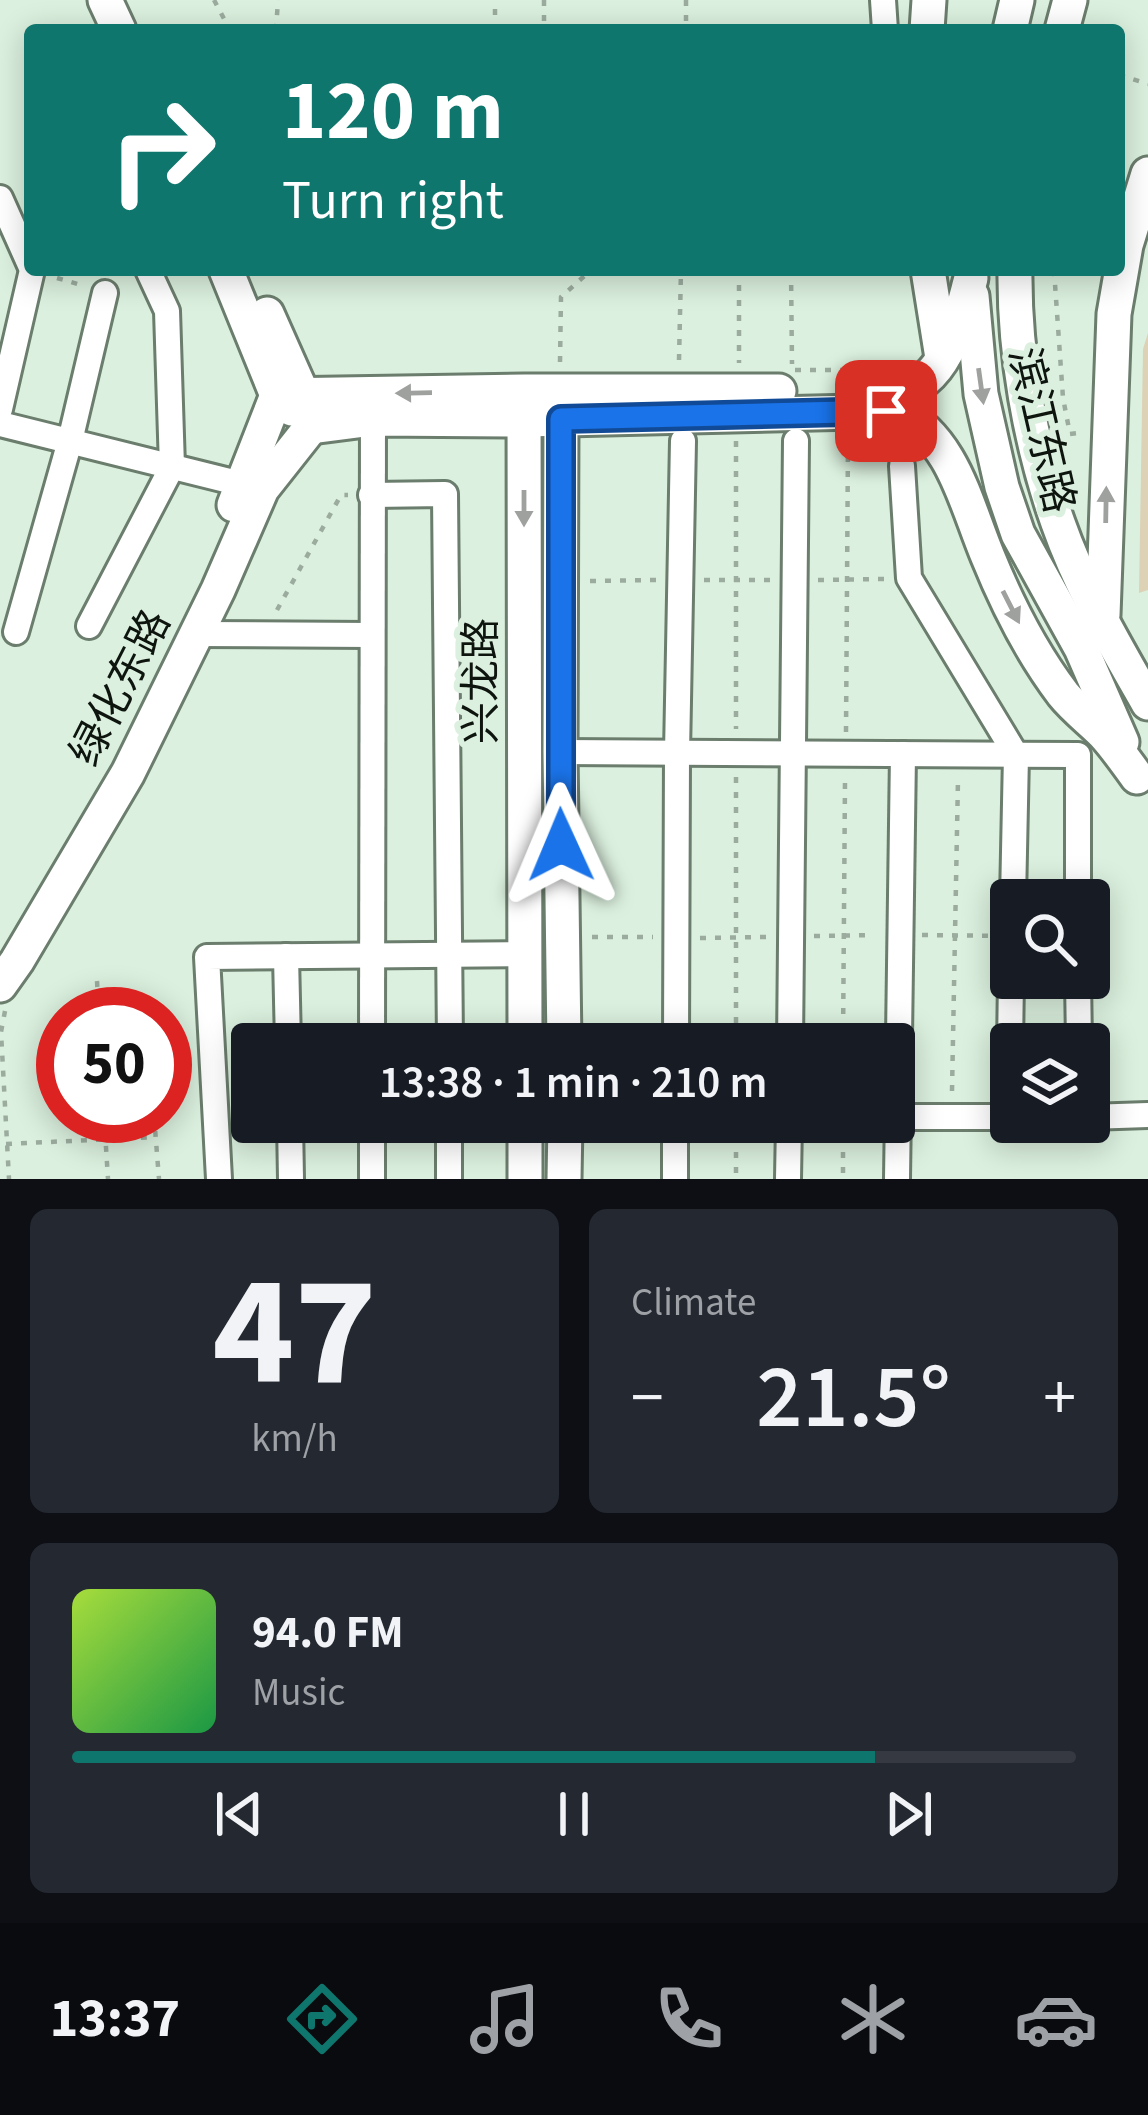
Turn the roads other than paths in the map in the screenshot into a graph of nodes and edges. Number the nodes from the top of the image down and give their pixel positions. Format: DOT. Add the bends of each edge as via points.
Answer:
graph roads {
  1 [pos="1148,174"];
  2 [pos="0,198"];
  3 [pos="1125,250"];
  4 [pos="24,252"];
  5 [pos="29,276"];
  6 [pos="151,276"];
  7 [pos="229,276"];
  8 [pos="250,276"];
  9 [pos="929,276"];
  10 [pos="970,276"];
  11 [pos="971,276"];
  12 [pos="1015,276"];
  13 [pos="1121,276"];
  14 [pos="105,292"];
  15 [pos="942,358"];
  16 [pos="524,405"];
  17 [pos="297,406"];
  18 [pos="0,410"];
  19 [pos="373,418"];
  20 [pos="561,419"];
  21 [pos="0,424"];
  22 [pos="70,441"];
  23 [pos="683,441"];
  24 [pos="796,441"];
  25 [pos="902,466"];
  26 [pos="172,467"];
  27 [pos="253,487"];
  28 [pos="371,495"];
  29 [pos="1103,622"];
  30 [pos="88,626"];
  31 [pos="16,632"];
  32 [pos="196,634"];
  33 [pos="371,635"];
  34 [pos="1142,692"];
  35 [pos="1097,719"];
  36 [pos="560,752"];
  37 [pos="677,753"];
  38 [pos="794,754"];
  39 [pos="903,754"];
  40 [pos="1016,755"];
  41 [pos="1143,787"];
  42 [pos="1013,879"];
  43 [pos="1078,879"];
  44 [pos="525,954"];
  45 [pos="373,955"];
  46 [pos="450,955"];
  47 [pos="286,956"];
  48 [pos="6,964"];
  49 [pos="288,1023"];
  50 [pos="372,1023"];
  51 [pos="450,1023"];
  52 [pos="525,1023"];
  53 [pos="564,1023"];
  54 [pos="676,1023"];
  55 [pos="790,1023"];
  56 [pos="898,1023"];
  57 [pos="1148,1115"];
  58 [pos="1110,1116"];
  59 [pos="915,1117"];
  60 [pos="990,1118"];
  61 [pos="290,1143"];
  62 [pos="372,1143"];
  63 [pos="449,1143"];
  64 [pos="525,1143"];
  65 [pos="565,1143"];
  66 [pos="675,1143"];
  67 [pos="789,1143"];
  68 [pos="897,1143"];
  69 [pos="219,1179"];
  70 [pos="291,1179"];
  71 [pos="372,1179"];
  72 [pos="449,1179"];
  73 [pos="525,1179"];
  74 [pos="564,1179"];
  75 [pos="675,1179"];
  76 [pos="788,1179"];
  77 [pos="898,1179"];
  3 -- 1 [label="main road, one-way"];
  2 -- 4 [label="street"];
  5 -- 18 [label="street"];
  6 -- 26 [label="street" via="166,310"];
  7 -- 17 [label="main road"];
  8 -- 17 [label="main road"];
  9 -- 15 [label="main road"];
  10 -- 15 [label="main road"];
  11 -- 35 [label="main road, 滨江东路, one-way" via="981,394 1002,487 1018,534 1081,648"];
  12 -- 29 [label="main road, 滨江东路" via="1046,481"];
  29 -- 13 [label="main road, one-way"];
  14 -- 22 [label="street"];
  15 -- 16 [label="main road" via="898,392"];
  16 -- 17 [label="main road, one-way"];
  16 -- 19 [label="main road"];
  16 -- 20 [label="main road"];
  16 -- 44 [label="main road, 兴龙路, one-way"];
  17 -- 19 [label="main road"];
  17 -- 27 [label="main road, 绿化东路"];
  17 -- 27 [label="main road, 绿化东路"];
  19 -- 28 [label="street"];
  20 -- 35 [label="main road, one-way" via="886,411 917,421 955,470 1031,646 1063,694"];
  20 -- 36 [label="main road, 兴龙路"];
  21 -- 22 [label="street"];
  22 -- 26 [label="street"];
  22 -- 31 [label="street"];
  23 -- 37 [label="street"];
  24 -- 38 [label="street"];
  25 -- 40 [label="street" via="909,578"];
  26 -- 27 [label="street"];
  26 -- 30 [label="street"];
  27 -- 32 [label="main road, 绿化东路"];
  27 -- 48 [label="main road, 绿化东路"];
  28 -- 33 [label="street"];
  28 -- 46 [label="street" via="445,494"];
  29 -- 34 [label="main road, 滨江东路"];
  32 -- 33 [label="street"];
  32 -- 48 [label="main road, 绿化东路" via="128,773"];
  33 -- 45 [label="street"];
  34 -- 35 [label="main road" via="1132,705"];
  35 -- 41 [label="main road, 滨江东路"];
  36 -- 37 [label="street"];
  36 -- 53 [label="main road, 兴龙路"];
  37 -- 38 [label="street"];
  37 -- 54 [label="street"];
  38 -- 39 [label="street"];
  38 -- 55 [label="street"];
  39 -- 40 [label="street"];
  39 -- 56 [label="street"];
  40 -- 42 [label="street"];
  40 -- 43 [label="street" via="1078,755"];
  44 -- 46 [label="street"];
  44 -- 52 [label="main road, 兴龙路"];
  45 -- 46 [label="street"];
  45 -- 47 [label="street"];
  45 -- 50 [label="street"];
  46 -- 51 [label="street"];
  47 -- 49 [label="street"];
  47 -- 69 [label="street" via="207,957"];
  57 -- 58 [label="street"];
  59 -- 60 [label="street"];
  61 -- 70 [label="street"];
  62 -- 71 [label="street"];
  63 -- 72 [label="street"];
  64 -- 73 [label="main road"];
  65 -- 74 [label="main road"];
  66 -- 75 [label="street"];
  67 -- 76 [label="street"];
  68 -- 77 [label="street"];
}
